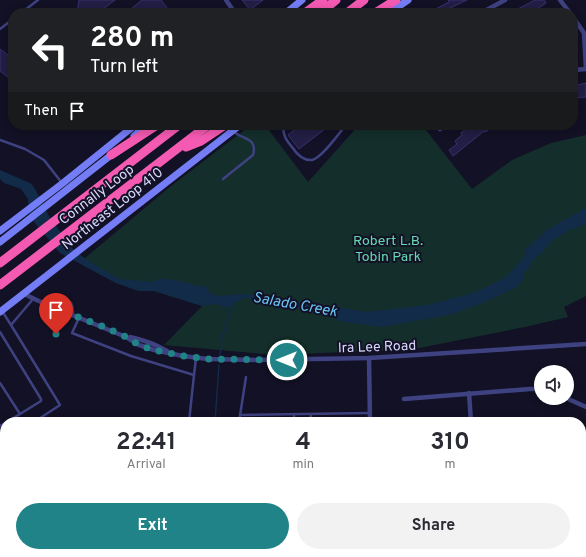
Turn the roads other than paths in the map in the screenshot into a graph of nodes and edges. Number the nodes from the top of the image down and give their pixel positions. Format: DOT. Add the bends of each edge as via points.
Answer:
graph roads {
  1 [pos="38,0"];
  2 [pos="226,0"];
  3 [pos="302,0"];
  4 [pos="323,0"];
  5 [pos="336,0"];
  6 [pos="364,0"];
  7 [pos="387,0"];
  8 [pos="396,0"];
  9 [pos="408,0"];
  10 [pos="505,0"];
  11 [pos="560,0"];
  12 [pos="28,8"];
  13 [pos="232,8"];
  14 [pos="292,8"];
  15 [pos="312,8"];
  16 [pos="326,8"];
  17 [pos="354,8"];
  18 [pos="377,8"];
  19 [pos="383,8"];
  20 [pos="396,8"];
  21 [pos="490,8"];
  22 [pos="566,8"];
  23 [pos="8,23"];
  24 [pos="578,24"];
  25 [pos="0,29"];
  26 [pos="586,69"];
  27 [pos="129,130"];
  28 [pos="140,130"];
  29 [pos="150,130"];
  30 [pos="173,130"];
  31 [pos="202,130"];
  32 [pos="218,130"];
  33 [pos="233,130"];
  34 [pos="283,130"];
  35 [pos="342,130"];
  36 [pos="0,140"];
  37 [pos="178,150"];
  38 [pos="111,156"];
  39 [pos="223,179"];
  40 [pos="63,183"];
  41 [pos="0,231"];
  42 [pos="0,242"];
  43 [pos="1,262"];
  44 [pos="0,285"];
  45 [pos="24,294"];
  46 [pos="33,299"];
  47 [pos="51,306"];
  48 [pos="1,312"];
  49 [pos="65,312"];
  50 [pos="73,316"];
  51 [pos="79,318"];
  52 [pos="11,325"];
  53 [pos="0,332"];
  54 [pos="56,334"];
  55 [pos="586,344"];
  56 [pos="196,358"];
  57 [pos="369,358"];
  58 [pos="194,376"];
  59 [pos="246,377"];
  60 [pos="0,383"];
  61 [pos="534,389"];
  62 [pos="469,393"];
  63 [pos="404,399"];
  64 [pos="574,402"];
  65 [pos="586,407"];
  66 [pos="370,413"];
  67 [pos="20,414"];
  68 [pos="294,414"];
  69 [pos="311,414"];
  70 [pos="240,415"];
  71 [pos="15,417"];
  72 [pos="41,417"];
  73 [pos="190,417"];
  74 [pos="311,417"];
  75 [pos="370,417"];
  76 [pos="471,417"];
  1 -- 12 [label="lane"];
  2 -- 13 [label="street"];
  3 -- 14 [label="main road"];
  4 -- 15 [label="highway"];
  5 -- 16 [label="highway"];
  6 -- 17 [label="highway"];
  7 -- 18 [label="highway"];
  8 -- 19 [label="highway"];
  9 -- 20 [label="main road"];
  10 -- 21 [label="street"];
  11 -- 22 [label="street"];
  23 -- 25 [label="lane"];
  24 -- 26 [label="street" via="584,32"];
  27 -- 40 [label="main road"];
  28 -- 38 [label="main road"];
  29 -- 38 [label="highway"];
  30 -- 43 [label="highway, Connally Loop"];
  31 -- 37 [label="highway, Connally Loop"];
  32 -- 37 [label="highway" via="201,141"];
  33 -- 39 [label="lane" via="237,135 251,141 254,146 253,155"];
  33 -- 45 [label="main road, Northeast Loop 410"];
  34 -- 35 [label="lane" via="285,138 294,150 305,159 312,160 322,153"];
  36 -- 40 [label="lane" via="25,149 44,160"];
  37 -- 44 [label="highway, Connally Loop"];
  38 -- 42 [label="main road"];
  40 -- 41 [label="main road"];
  45 -- 46 [label="street, Ira Lee Road"];
  45 -- 48 [label="main road, Northeast Loop 410"];
  46 -- 47 [label="street, Ira Lee Road"];
  46 -- 52 [label="lane"];
  47 -- 49 [label="street, Ira Lee Road"];
  47 -- 50 [label="lane" via="61,296 73,305"];
  48 -- 52 [label="lane"];
  49 -- 50 [label="street, Ira Lee Road"];
  49 -- 54 [label="lane"];
  50 -- 51 [label="street, Ira Lee Road"];
  51 -- 56 [label="street, Ira Lee Road" via="139,345"];
  51 -- 58 [label="lane" via="72,333 131,356"];
  52 -- 72 [label="lane" via="60,404"];
  53 -- 67 [label="lane" via="41,399"];
  55 -- 57 [label="street, Ira Lee Road"];
  56 -- 57 [label="street, Ira Lee Road"];
  56 -- 58 [label="lane"];
  57 -- 66 [label="street"];
  58 -- 73 [label="lane"];
  59 -- 70 [label="lane"];
  60 -- 67 [label="lane"];
  61 -- 62 [label="street"];
  62 -- 63 [label="street"];
  62 -- 76 [label="street"];
  64 -- 65 [label="street"];
  66 -- 69 [label="lane"];
  66 -- 75 [label="street"];
  67 -- 71 [label="lane"];
  68 -- 69 [label="lane"];
  68 -- 70 [label="lane"];
  69 -- 74 [label="lane"];
}
